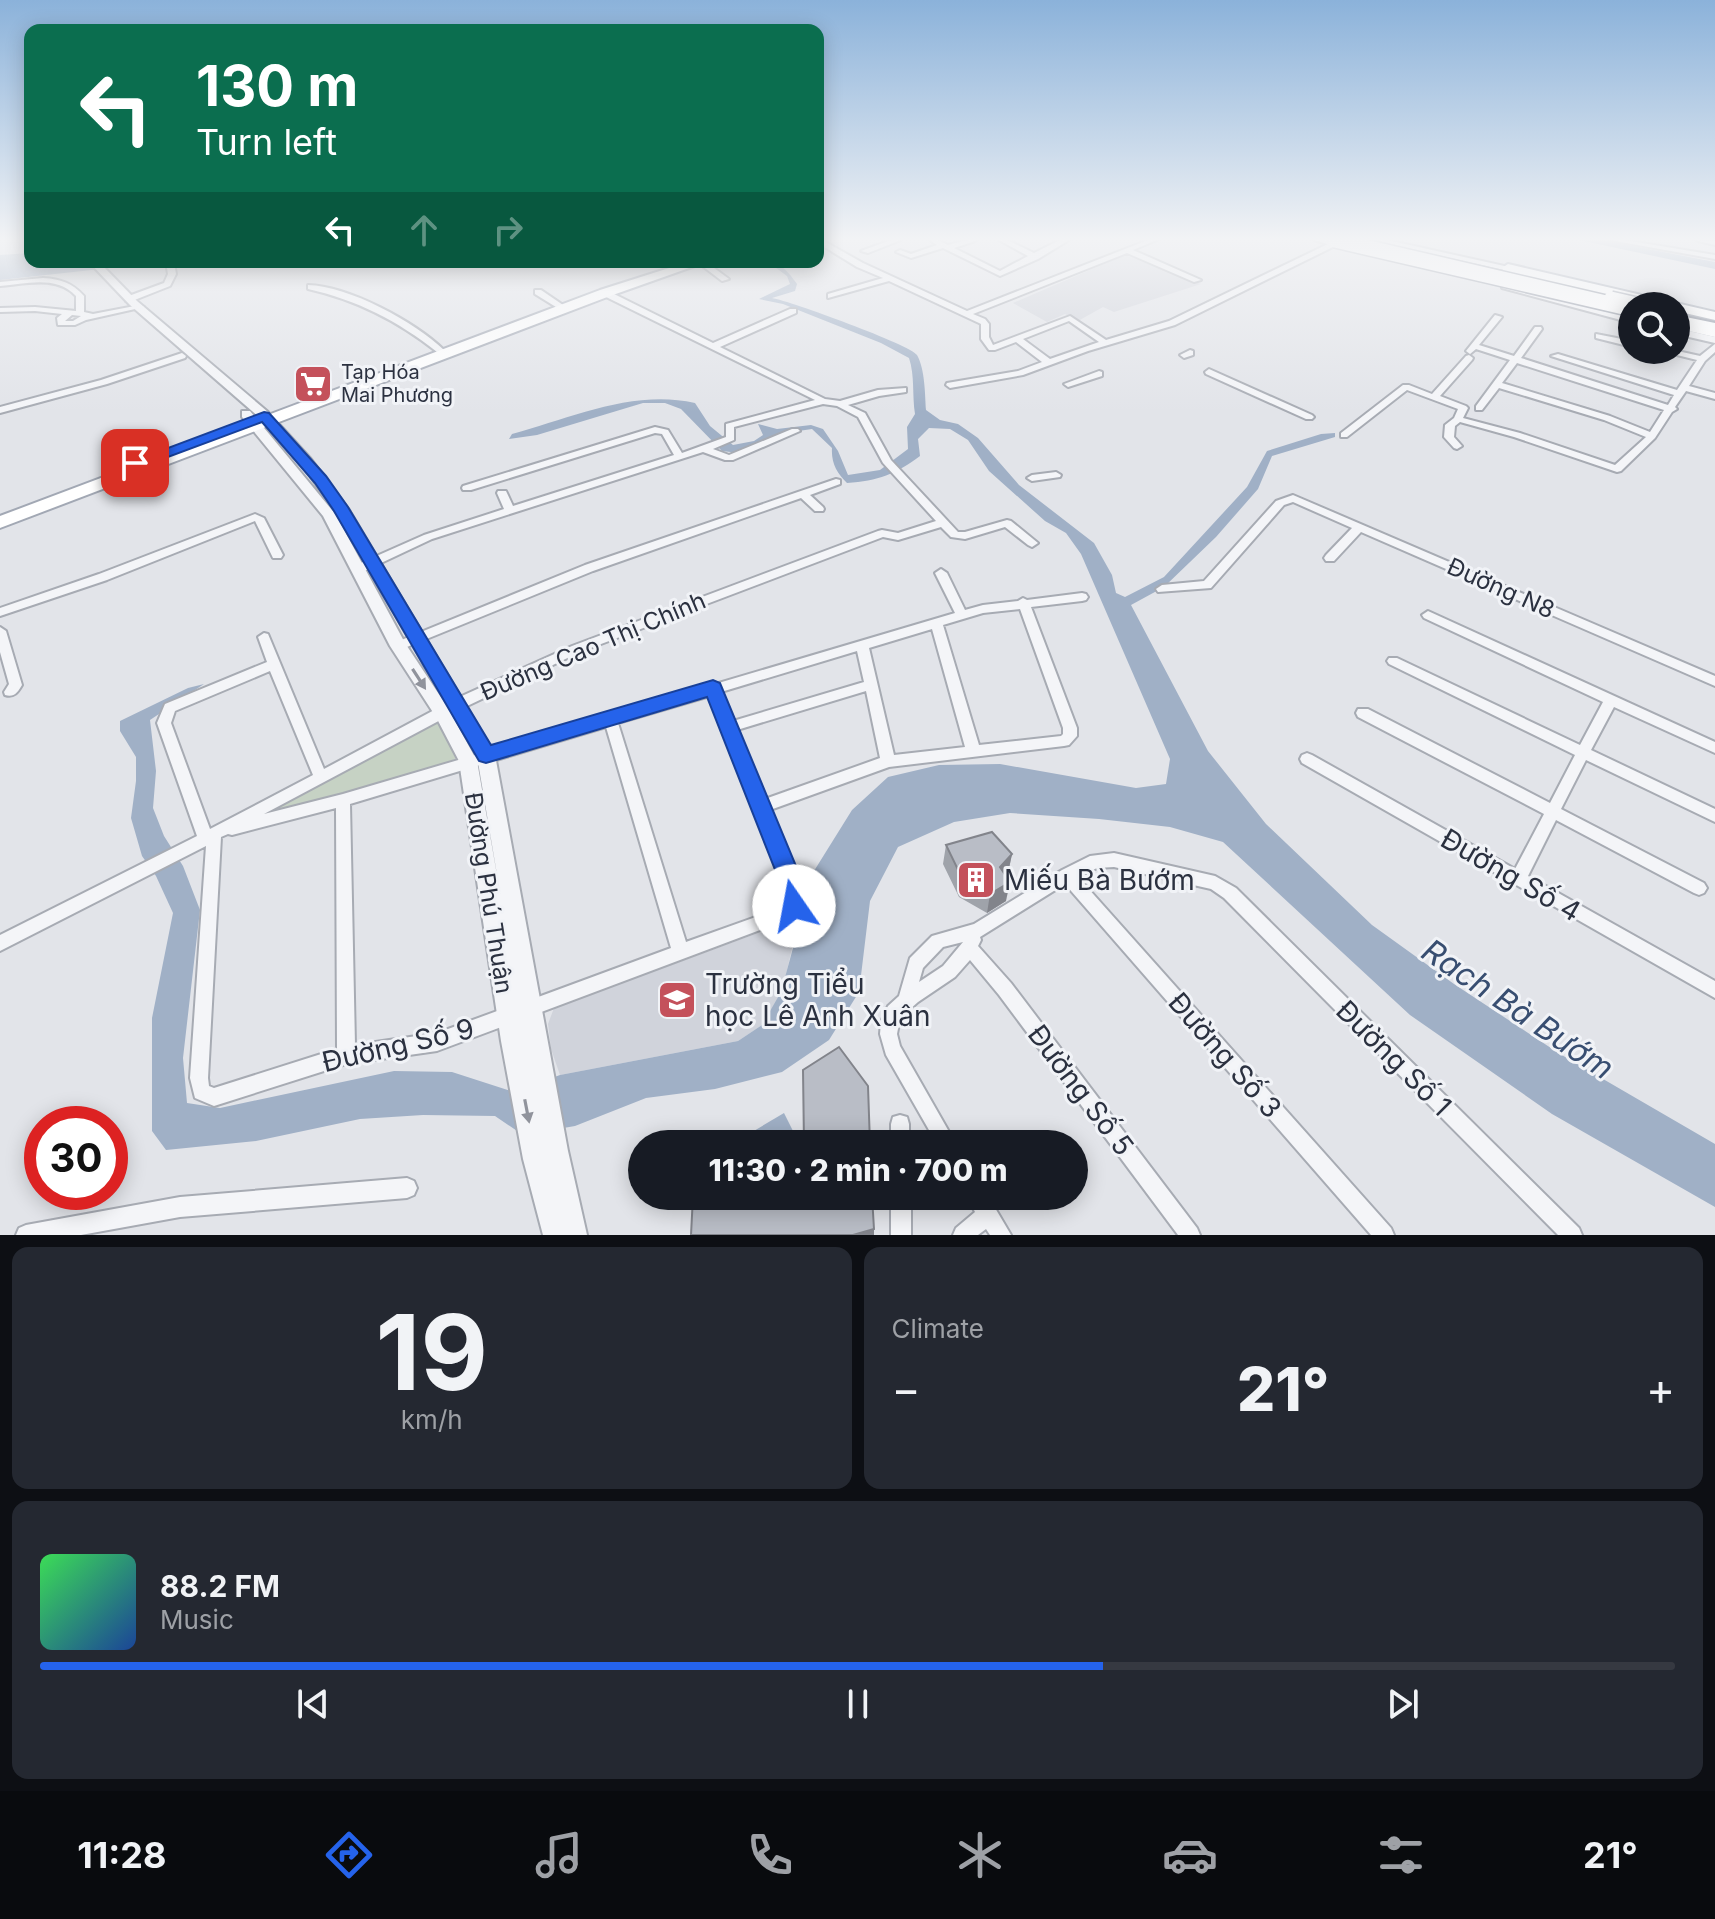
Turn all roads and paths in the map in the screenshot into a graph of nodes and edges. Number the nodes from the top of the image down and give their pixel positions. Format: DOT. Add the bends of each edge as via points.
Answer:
graph roads {
  1 [pos="80,298"];
  2 [pos="122,298"];
  3 [pos="144,298"];
  4 [pos="347,298"];
  5 [pos="547,298"];
  6 [pos="585,298"];
  7 [pos="588,298"];
  8 [pos="606,298"];
  9 [pos="930,298"];
  10 [pos="1008,298"];
  11 [pos="1222,298"];
  12 [pos="1550,298"];
  13 [pos="1565,298"];
  14 [pos="1575,298"];
  15 [pos="1620,298"];
  16 [pos="131,305"];
  17 [pos="559,305"];
  18 [pos="1618,308"];
  19 [pos="1618,308"];
  20 [pos="793,311"];
  21 [pos="0,313"];
  22 [pos="85,314"];
  23 [pos="966,314"];
  24 [pos="1618,316"];
  25 [pos="1498,317"];
  26 [pos="1690,318"];
  27 [pos="1715,323"];
  28 [pos="1538,329"];
  29 [pos="1690,334"];
  30 [pos="1599,336"];
  31 [pos="1018,339"];
  32 [pos="1715,340"];
  33 [pos="1618,341"];
  34 [pos="1105,343"];
  35 [pos="714,346"];
  36 [pos="1715,347"];
  37 [pos="444,351"];
  38 [pos="1471,352"];
  39 [pos="182,356"];
  40 [pos="1555,356"];
  41 [pos="1690,356"];
  42 [pos="1515,359"];
  43 [pos="1702,359"];
  44 [pos="1048,362"];
  45 [pos="1209,372"];
  46 [pos="1099,374"];
  47 [pos="1068,384"];
  48 [pos="1496,384"];
  49 [pos="950,385"];
  50 [pos="903,390"];
  51 [pos="1683,391"];
  52 [pos="1715,396"];
  53 [pos="1433,398"];
  54 [pos="823,401"];
  55 [pos="840,404"];
  56 [pos="1479,408"];
  57 [pos="1672,409"];
  58 [pos="0,410"];
  59 [pos="1309,417"];
  60 [pos="1458,419"];
  61 [pos="261,421"];
  62 [pos="795,431"];
  63 [pos="1344,435"];
  64 [pos="1652,436"];
  65 [pos="1457,446"];
  66 [pos="706,448"];
  67 [pos="680,457"];
  68 [pos="1056,475"];
  69 [pos="1032,478"];
  70 [pos="836,482"];
  71 [pos="467,488"];
  72 [pos="502,493"];
  73 [pos="804,495"];
  74 [pos="819,509"];
  75 [pos="510,511"];
  76 [pos="0,513"];
  77 [pos="0,522"];
  78 [pos="942,523"];
  79 [pos="1360,526"];
  80 [pos="1032,543"];
  81 [pos="277,555"];
  82 [pos="1330,558"];
  83 [pos="365,566"];
  84 [pos="941,573"];
  85 [pos="1162,589"];
  86 [pos="1082,597"];
  87 [pos="1023,602"];
  88 [pos="0,612"];
  89 [pos="962,615"];
  90 [pos="1428,615"];
  91 [pos="936,623"];
  92 [pos="0,631"];
  93 [pos="264,637"];
  94 [pos="416,638"];
  95 [pos="862,645"];
  96 [pos="398,646"];
  97 [pos="1393,661"];
  98 [pos="274,664"];
  99 [pos="1715,681"];
  100 [pos="871,685"];
  101 [pos="713,688"];
  102 [pos="10,692"];
  103 [pos="1611,699"];
  104 [pos="450,709"];
  105 [pos="1363,713"];
  106 [pos="610,718"];
  107 [pos="729,727"];
  108 [pos="1715,748"];
  109 [pos="973,749"];
  110 [pos="1585,753"];
  111 [pos="477,758"];
  112 [pos="1307,759"];
  113 [pos="888,761"];
  114 [pos="321,777"];
  115 [pos="343,800"];
  116 [pos="761,807"];
  117 [pos="1554,811"];
  118 [pos="1715,816"];
  119 [pos="214,835"];
  120 [pos="1067,875"];
  121 [pos="1518,879"];
  122 [pos="1699,888"];
  123 [pos="974,938"];
  124 [pos="0,943"];
  125 [pos="681,953"];
  126 [pos="1715,990"];
  127 [pos="906,1001"];
  128 [pos="532,1008"];
  129 [pos="509,1016"];
  130 [pos="346,1055"];
  131 [pos="529,1060"];
  132 [pos="900,1124"];
  133 [pos="900,1130"];
  134 [pos="939,1130"];
  135 [pos="545,1155"];
  136 [pos="407,1188"];
  137 [pos="901,1210"];
  138 [pos="986,1210"];
  139 [pos="988,1214"];
  140 [pos="26,1235"];
  141 [pos="556,1235"];
  142 [pos="574,1235"];
  143 [pos="901,1235"];
  144 [pos="963,1235"];
  145 [pos="1001,1235"];
  146 [pos="1190,1235"];
  147 [pos="1384,1235"];
  148 [pos="1572,1235"];
  1 -- 22 [label="street"];
  2 -- 16 [label="street, Đường Phú Thuận"];
  3 -- 16 [label="street"];
  4 -- 37 [label="street" via="395,316"];
  5 -- 17 [label="street"];
  6 -- 17 [label="main road"];
  7 -- 37 [label="main road"];
  8 -- 35 [label="street"];
  9 -- 23 [label="street"];
  10 -- 23 [label="street"];
  11 -- 34 [label="street" via="1172,323"];
  12 -- 24 [label="street"];
  13 -- 19 [label="main road, bridge"];
  14 -- 18 [label="highway, bridge"];
  15 -- 27 [label="street"];
  16 -- 22 [label="street"];
  16 -- 39 [label="street, Đường Phú Thuận"];
  16 -- 61 [label="street, Đường Phú Thuận"];
  17 -- 37 [label="main road"];
  20 -- 35 [label="street"];
  21 -- 22 [label="street"];
  23 -- 31 [label="street" via="985,324 984,341 992,348"];
  25 -- 38 [label="street"];
  26 -- 27 [label="highway"];
  28 -- 42 [label="street"];
  29 -- 32 [label="street"];
  30 -- 33 [label="street"];
  31 -- 34 [label="street" via="1070,318"];
  31 -- 44 [label="street"];
  34 -- 44 [label="street"];
  35 -- 54 [label="street"];
  36 -- 43 [label="street"];
  37 -- 61 [label="main road"];
  38 -- 42 [label="street"];
  38 -- 53 [label="street"];
  39 -- 58 [label="street"];
  39 -- 61 [label="street, Đường Phú Thuận"];
  40 -- 51 [label="street"];
  41 -- 43 [label="street"];
  42 -- 48 [label="street"];
  42 -- 57 [label="street"];
  43 -- 51 [label="street"];
  44 -- 49 [label="street" via="1020,373"];
  45 -- 59 [label="street"];
  46 -- 47 [label="street"];
  48 -- 56 [label="street"];
  48 -- 64 [label="street"];
  50 -- 55 [label="street"];
  51 -- 52 [label="street"];
  51 -- 57 [label="street"];
  53 -- 60 [label="street" via="1463,408"];
  53 -- 63 [label="street" via="1406,387"];
  54 -- 55 [label="street"];
  54 -- 66 [label="street" via="732,425 733,437"];
  55 -- 78 [label="street" via="862,415 887,461"];
  57 -- 64 [label="street"];
  60 -- 64 [label="street" via="1617,469"];
  60 -- 65 [label="street" via="1450,425 1449,437"];
  61 -- 76 [label="main road"];
  61 -- 77 [label="main road"];
  61 -- 83 [label="street, Đường Phú Thuận"];
  62 -- 66 [label="street" via="729,458"];
  66 -- 67 [label="street"];
  67 -- 71 [label="street" via="665,432 655,430"];
  67 -- 75 [label="street"];
  68 -- 69 [label="street"];
  70 -- 73 [label="street"];
  72 -- 75 [label="street"];
  73 -- 74 [label="street"];
  73 -- 94 [label="street" via="589,568"];
  75 -- 83 [label="street" via="428,537"];
  78 -- 80 [label="street" via="959,536 1007,523"];
  78 -- 104 [label="street, Đường Cao Thị Chính" via="898,537 882,533 576,649"];
  79 -- 82 [label="street"];
  79 -- 85 [label="street, Đường N8" via="1287,499 1207,585"];
  79 -- 99 [label="street, Đường N8"];
  81 -- 88 [label="street" via="255,517"];
  83 -- 94 [label="street, Đường Phú Thuận"];
  83 -- 96 [label="street, Đường Phú Thuận"];
  84 -- 89 [label="street"];
  86 -- 87 [label="street"];
  87 -- 89 [label="street"];
  87 -- 109 [label="street" via="1070,736 1064,741"];
  89 -- 91 [label="street"];
  90 -- 103 [label="street"];
  91 -- 95 [label="street"];
  91 -- 109 [label="street"];
  92 -- 102 [label="street" via="16,685"];
  93 -- 98 [label="street"];
  94 -- 96 [label="street"];
  94 -- 104 [label="street, Đường Phú Thuận"];
  95 -- 100 [label="street"];
  95 -- 101 [label="street"];
  96 -- 104 [label="street, Đường Phú Thuận, one-way"];
  97 -- 110 [label="street"];
  98 -- 114 [label="street"];
  98 -- 119 [label="street, Đường Số 9" via="170,708 165,715"];
  100 -- 107 [label="street"];
  100 -- 113 [label="street"];
  101 -- 106 [label="street"];
  101 -- 107 [label="street, Đường Số 9"];
  103 -- 108 [label="street"];
  103 -- 110 [label="street"];
  104 -- 111 [label="street, Đường Phú Thuận"];
  104 -- 114 [label="street, Đường Cao Thị Chính"];
  105 -- 117 [label="street"];
  106 -- 111 [label="street"];
  106 -- 125 [label="street"];
  107 -- 116 [label="street, Đường Số 9"];
  109 -- 113 [label="street"];
  110 -- 117 [label="street"];
  110 -- 118 [label="street"];
  111 -- 115 [label="street"];
  111 -- 128 [label="street, Đường Phú Thuận"];
  111 -- 129 [label="street, Đường Phú Thuận"];
  112 -- 121 [label="street, Đường Số 4"];
  113 -- 116 [label="street"];
  114 -- 119 [label="street, Đường Cao Thị Chính"];
  115 -- 119 [label="street"];
  115 -- 130 [label="street"];
  116 -- 125 [label="street, Đường Số 9" via="795,890 794,906"];
  117 -- 121 [label="street"];
  117 -- 122 [label="street"];
  119 -- 124 [label="street, Đường Cao Thị Chính"];
  119 -- 130 [label="street, Đường Số 9" via="201,1092 214,1097"];
  120 -- 123 [label="street"];
  120 -- 147 [label="street, Đường Số 3"];
  120 -- 148 [label="street, Đường Số 1" via="1105,859 1215,883 1230,893"];
  121 -- 126 [label="street, Đường Số 4"];
  123 -- 127 [label="street" via="947,974"];
  123 -- 127 [label="street" via="951,935 929,948 916,964"];
  123 -- 146 [label="street, Đường Số 5" via="1005,989"];
  125 -- 128 [label="street, Đường Số 9"];
  127 -- 134 [label="street" via="889,1019 886,1034"];
  128 -- 129 [label="street, Đường Số 9"];
  128 -- 131 [label="street, Đường Phú Thuận"];
  129 -- 130 [label="street, Đường Số 9" via="437,1042"];
  129 -- 131 [label="street, Đường Phú Thuận"];
  131 -- 135 [label="street, Đường Phú Thuận"];
  132 -- 133 [label="street"];
  135 -- 141 [label="street, Đường Phú Thuận"];
  135 -- 142 [label="street"];
  136 -- 140 [label="street" via="180,1207"];
  137 -- 143 [label="street"];
  138 -- 139 [label="street"];
  139 -- 144 [label="street"];
  139 -- 145 [label="street"];
}
